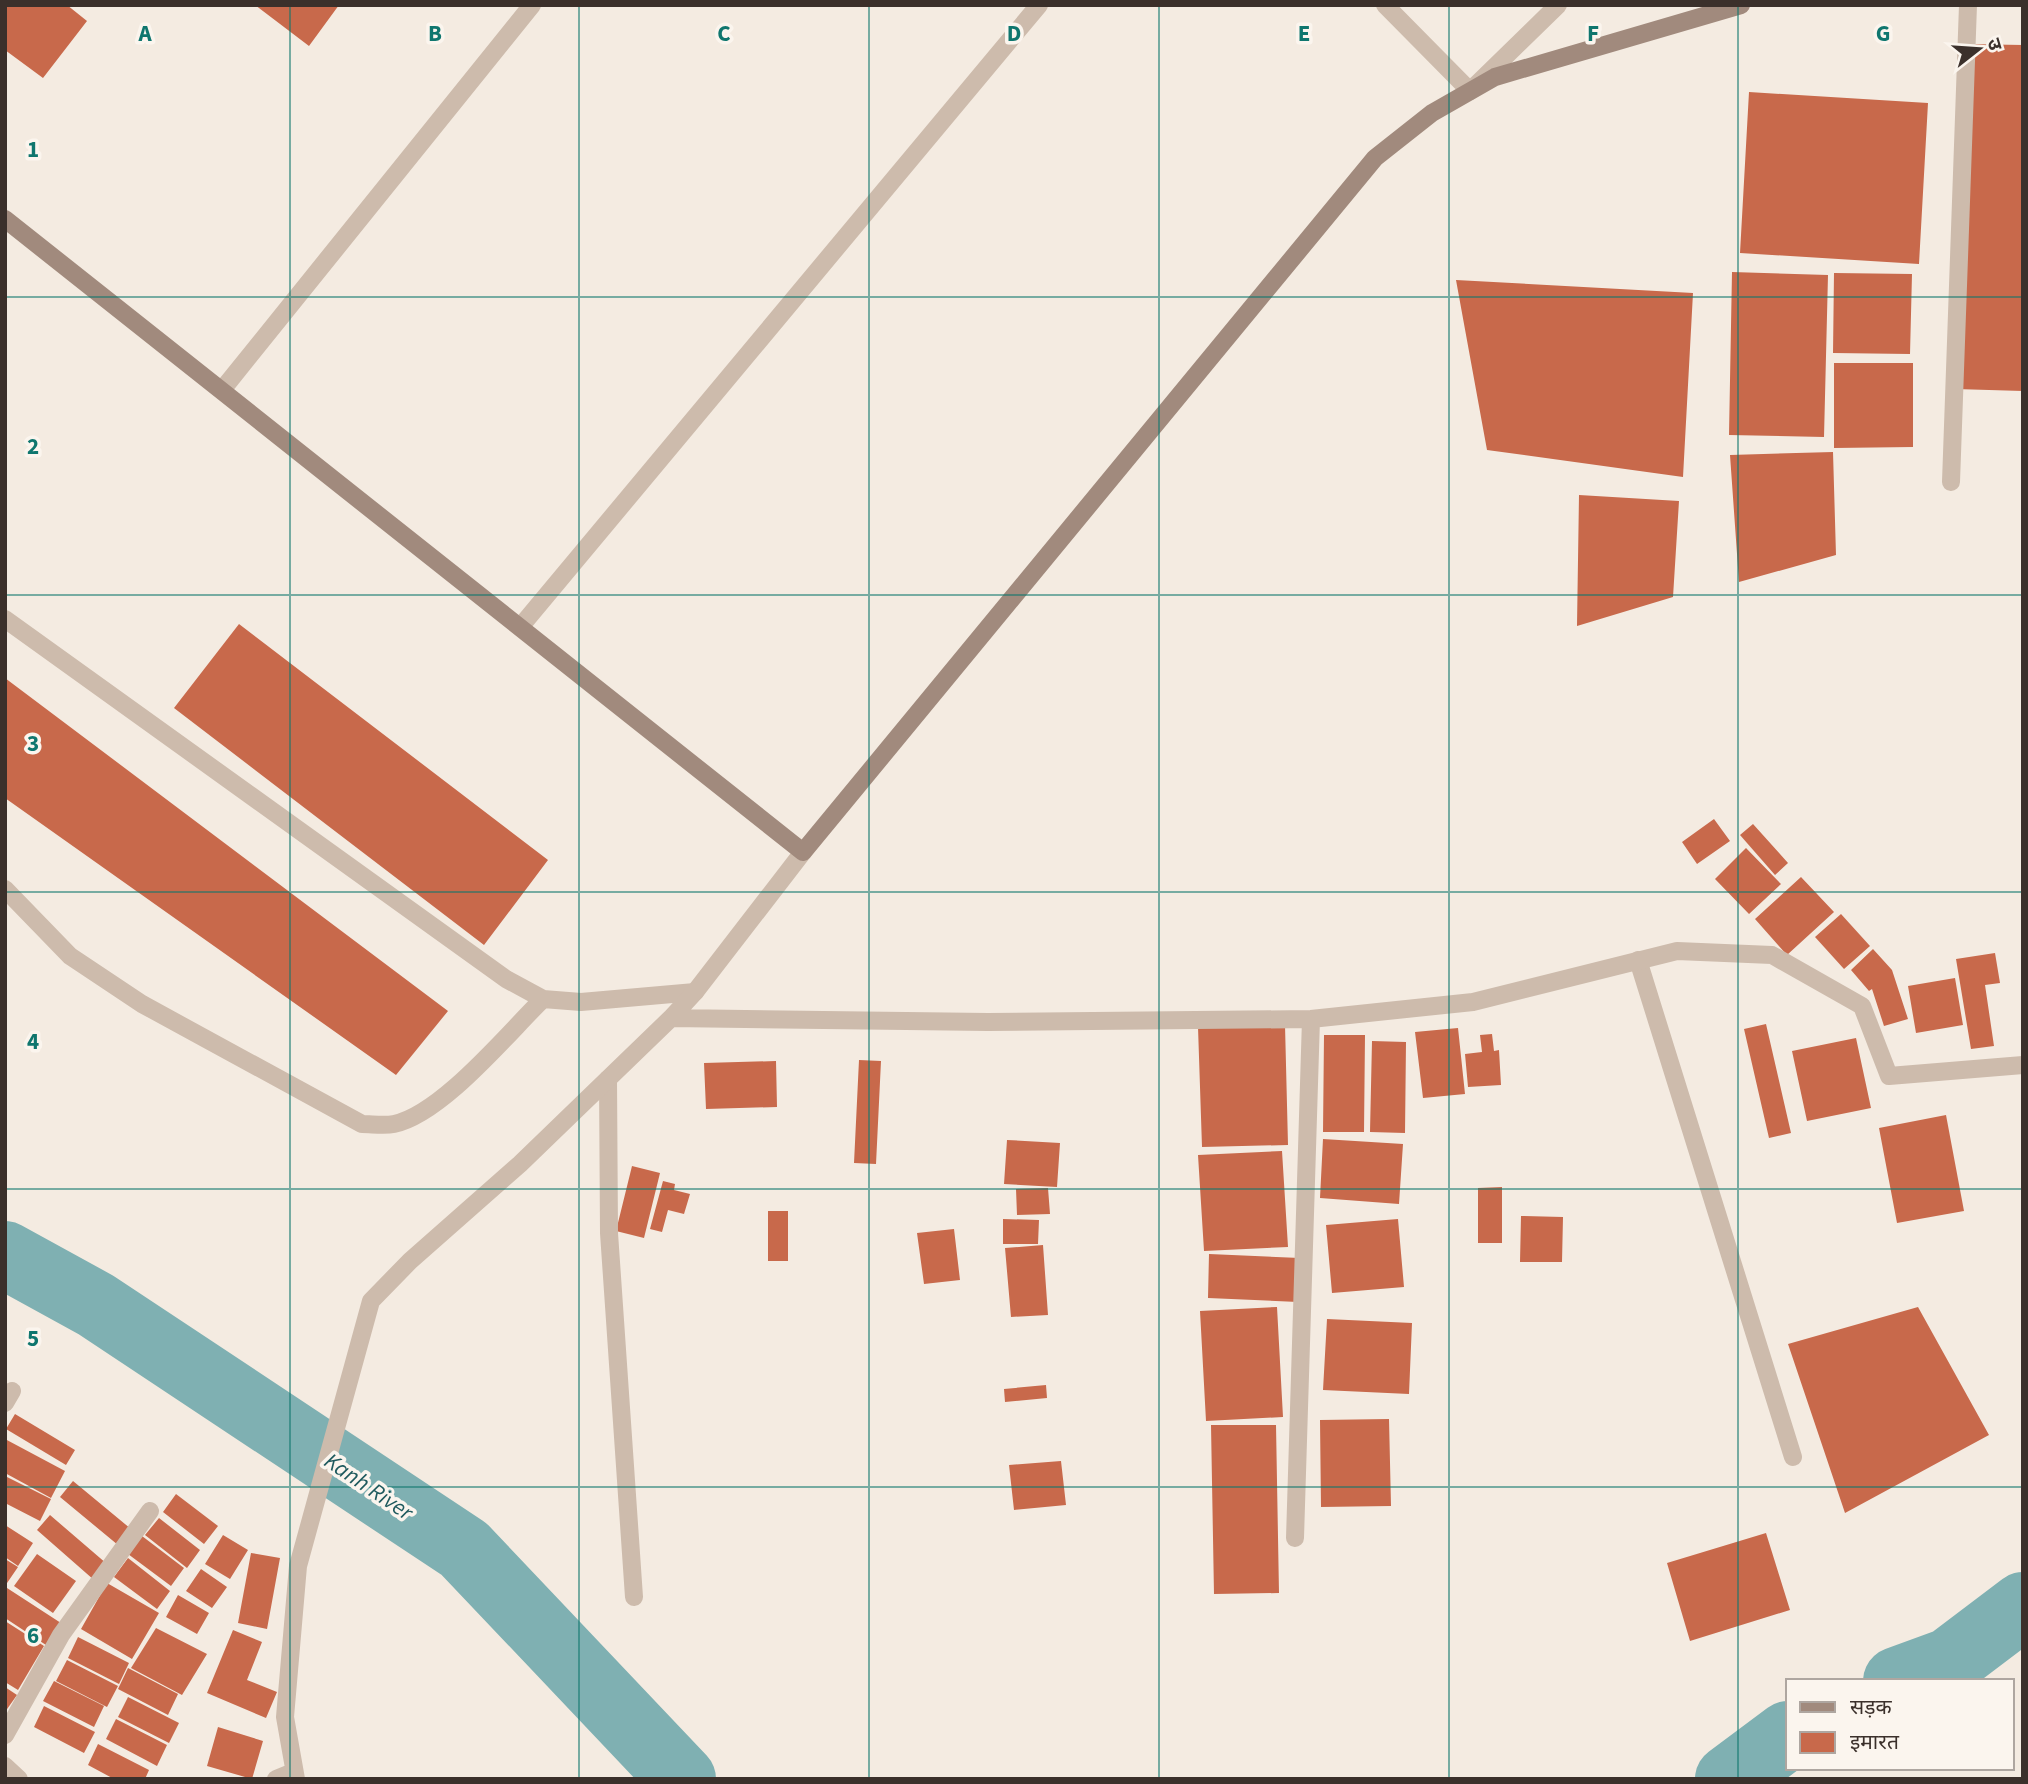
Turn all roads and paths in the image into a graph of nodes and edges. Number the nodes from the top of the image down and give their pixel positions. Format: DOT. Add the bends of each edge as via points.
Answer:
graph roads {
  1 [pos="532,5"];
  2 [pos="1039,5"];
  3 [pos="1385,5"];
  4 [pos="1558,5"];
  5 [pos="1741,5"];
  6 [pos="1968,5"];
  7 [pos="1470,91"];
  8 [pos="5,219"];
  9 [pos="222,390"];
  10 [pos="1951,482"];
  11 [pos="5,619"];
  12 [pos="521,626"];
  13 [pos="803,852"];
  14 [pos="5,889"];
  15 [pos="1638,960"];
  16 [pos="695,992"];
  17 [pos="542,999"];
  18 [pos="671,1018"];
  19 [pos="1311,1019"];
  20 [pos="2023,1066"];
  21 [pos="608,1079"];
  22 [pos="1793,1457"];
  23 [pos="150,1511"];
  24 [pos="1295,1538"];
  25 [pos="635,1597"];
  26 [pos="5,1735"];
  27 [pos="5,1766"];
  28 [pos="295,1775"];
  29 [pos="19,1779"];
  30 [pos="276,1779"];
  1 -- 9 [label="street"];
  2 -- 12 [label="street"];
  3 -- 7 [label="street"];
  4 -- 7 [label="street"];
  5 -- 7 [label="street" via="1495,77"];
  6 -- 10 [label="street"];
  7 -- 13 [label="street" via="1432,113 1375,158"];
  8 -- 9 [label="street"];
  9 -- 12 [label="street"];
  11 -- 17 [label="street" via="506,979"];
  12 -- 13 [label="street"];
  13 -- 16 [label="street"];
  14 -- 17 [label="street" via="70,956 142,1004 362,1125 396,1124 429,1107 461,1082"];
  15 -- 19 [label="street" via="1473,1002"];
  15 -- 20 [label="street" via="1677,951 1772,955 1862,1006 1889,1076"];
  15 -- 22 [label="street"];
  16 -- 17 [label="street" via="581,1002"];
  16 -- 18 [label="street"];
  18 -- 19 [label="street" via="988,1022"];
  18 -- 21 [label="street"];
  19 -- 24 [label="street"];
  21 -- 25 [label="street" via="609,1233"];
  21 -- 28 [label="street" via="372,1301 298,1566 285,1717"];
  23 -- 26 [label="street" via="61,1635"];
  27 -- 29 [label="street"];
  28 -- 30 [label="street"];
}
